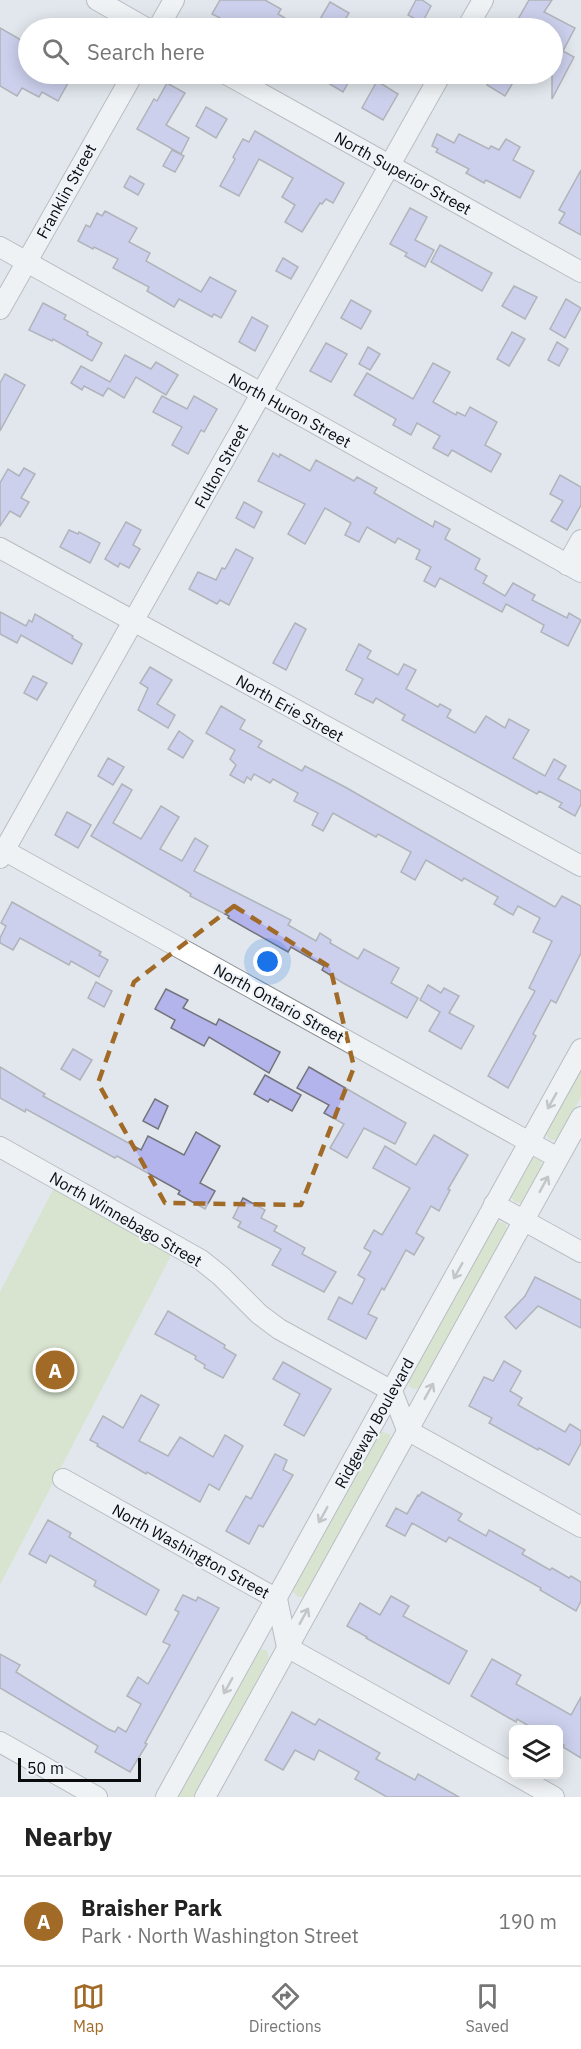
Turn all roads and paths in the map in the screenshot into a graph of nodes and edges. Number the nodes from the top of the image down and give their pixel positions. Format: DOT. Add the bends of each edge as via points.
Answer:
graph roads {
  1 [pos="97,0"];
  2 [pos="174,0"];
  3 [pos="483,0"];
  4 [pos="128,18"];
  5 [pos="164,18"];
  6 [pos="473,18"];
  7 [pos="126,84"];
  8 [pos="244,84"];
  9 [pos="435,84"];
  10 [pos="390,165"];
  11 [pos="0,247"];
  12 [pos="27,262"];
  13 [pos="581,272"];
  14 [pos="0,309"];
  15 [pos="261,394"];
  16 [pos="581,540"];
  17 [pos="0,548"];
  18 [pos="574,568"];
  19 [pos="133,622"];
  20 [pos="1,852"];
  21 [pos="581,866"];
  22 [pos="581,1049"];
  23 [pos="581,1117"];
  24 [pos="530,1142"];
  25 [pos="0,1147"];
  26 [pos="558,1158"];
  27 [pos="494,1204"];
  28 [pos="524,1220"];
  29 [pos="581,1252"];
  30 [pos="392,1391"];
  31 [pos="407,1430"];
  32 [pos="63,1479"];
  33 [pos="581,1527"];
  34 [pos="277,1599"];
  35 [pos="287,1647"];
  36 [pos="0,1742"];
  37 [pos="509,1771"];
  38 [pos="523,1779"];
  39 [pos="97,1797"];
  40 [pos="166,1797"];
  41 [pos="206,1797"];
  42 [pos="554,1797"];
  1 -- 4 [label="street"];
  2 -- 5 [label="street"];
  3 -- 6 [label="street"];
  7 -- 12 [label="street, Franklin Street"];
  8 -- 10 [label="street, North Superior Street"];
  9 -- 10 [label="street, Fulton Street"];
  10 -- 13 [label="street, North Superior Street"];
  10 -- 15 [label="street, Fulton Street"];
  11 -- 12 [label="street, North Huron Street"];
  12 -- 14 [label="street, Franklin Street"];
  12 -- 15 [label="street, North Huron Street"];
  15 -- 18 [label="street, North Huron Street"];
  15 -- 19 [label="street, Fulton Street"];
  16 -- 18 [label="street"];
  17 -- 19 [label="street, North Erie Street"];
  19 -- 20 [label="street, Fulton Street"];
  19 -- 21 [label="street, North Erie Street"];
  20 -- 24 [label="street, North Ontario Street"];
  22 -- 24 [label="street, Ridgeway Boulevard, one-way"];
  23 -- 26 [label="street, Ridgeway Boulevard"];
  24 -- 26 [label="street, North Ontario Street"];
  24 -- 27 [label="street, Ridgeway Boulevard"];
  25 -- 30 [label="street, North Winnebago Street" via="201,1260 279,1329"];
  28 -- 26 [label="street, Ridgeway Boulevard, one-way"];
  27 -- 28 [label="street"];
  27 -- 30 [label="street, Ridgeway Boulevard, one-way"];
  28 -- 29 [label="street"];
  31 -- 28 [label="street, Ridgeway Boulevard, one-way"];
  30 -- 31 [label="street"];
  30 -- 34 [label="street, Ridgeway Boulevard, one-way"];
  31 -- 33 [label="street"];
  35 -- 31 [label="street, Ridgeway Boulevard, one-way"];
  32 -- 34 [label="street, North Washington Street"];
  34 -- 35 [label="street, North Washington Street"];
  34 -- 40 [label="street, Ridgeway Boulevard, one-way"];
  35 -- 37 [label="street"];
  35 -- 41 [label="street, Ridgeway Boulevard"];
  36 -- 39 [label="street"];
  38 -- 42 [label="street"];
}
